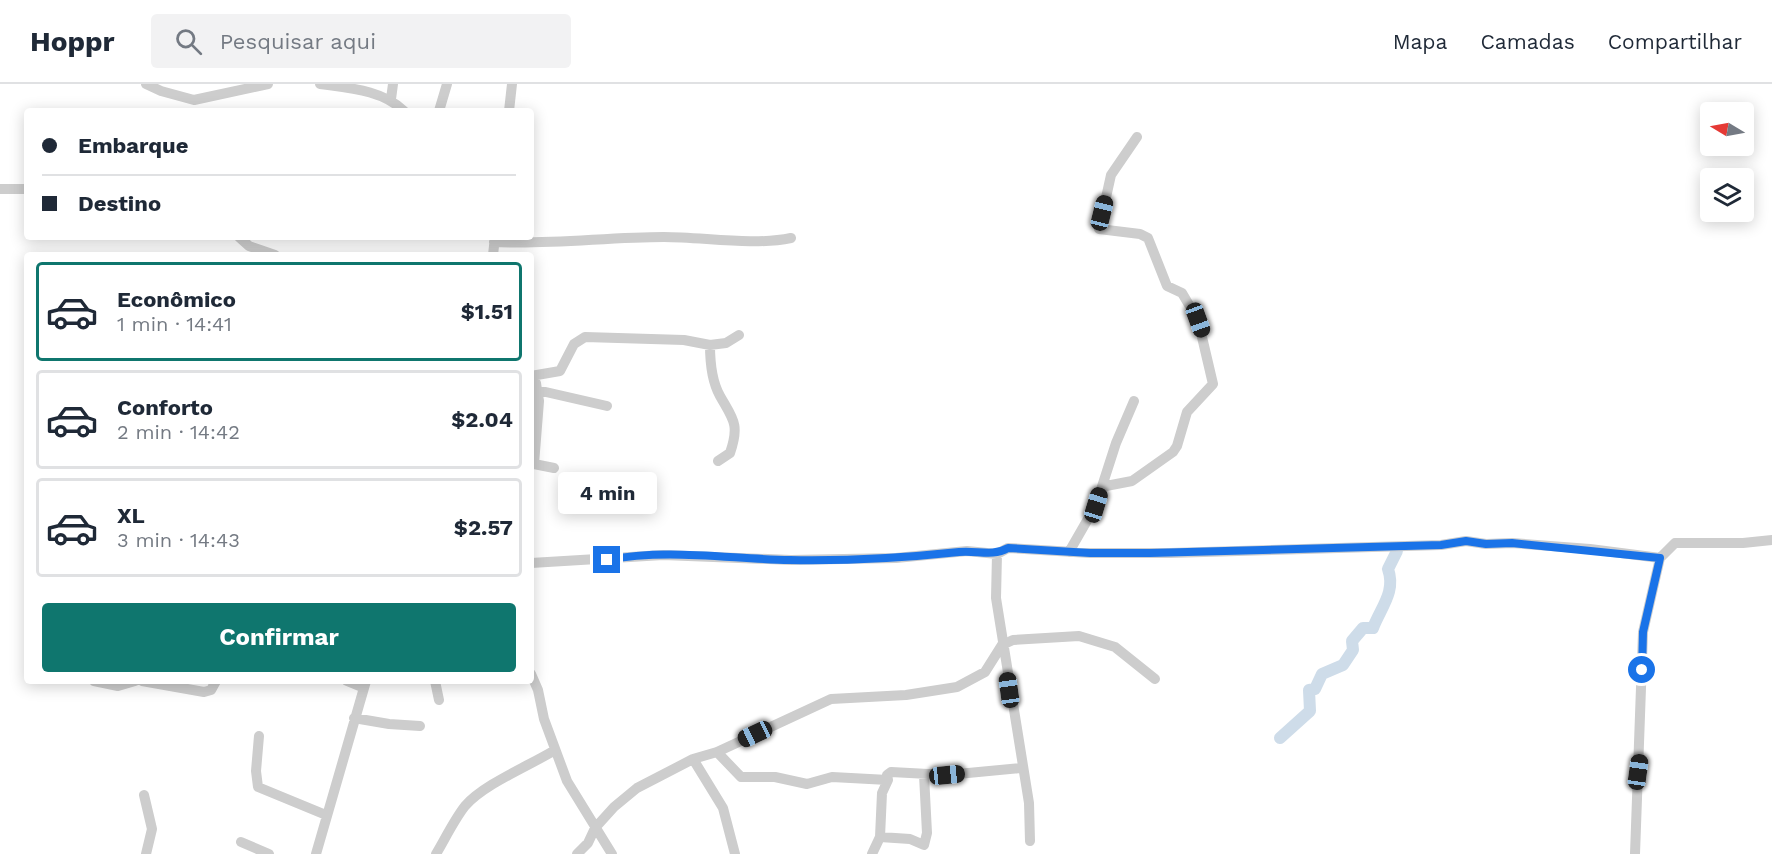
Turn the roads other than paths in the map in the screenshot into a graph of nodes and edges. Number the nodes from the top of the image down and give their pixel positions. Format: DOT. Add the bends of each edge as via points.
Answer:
graph roads {
  1 [pos="146,84"];
  2 [pos="268,84"];
  3 [pos="320,84"];
  4 [pos="393,84"];
  5 [pos="447,84"];
  6 [pos="512,84"];
  7 [pos="342,85"];
  8 [pos="391,99"];
  9 [pos="401,108"];
  10 [pos="440,108"];
  11 [pos="509,108"];
  12 [pos="1137,137"];
  13 [pos="0,189"];
  14 [pos="24,189"];
  15 [pos="791,238"];
  16 [pos="242,240"];
  17 [pos="504,240"];
  18 [pos="266,252"];
  19 [pos="739,335"];
  20 [pos="710,345"];
  21 [pos="534,376"];
  22 [pos="534,382"];
  23 [pos="537,390"];
  24 [pos="1134,400"];
  25 [pos="607,406"];
  26 [pos="534,451"];
  27 [pos="718,461"];
  28 [pos="534,462"];
  29 [pos="554,468"];
  30 [pos="1100,491"];
  31 [pos="1772,540"];
  32 [pos="1069,552"];
  33 [pos="997,554"];
  34 [pos="1660,558"];
  35 [pos="534,563"];
  36 [pos="1002,645"];
  37 [pos="1155,680"];
  38 [pos="108,684"];
  39 [pos="125,684"];
  40 [pos="159,684"];
  41 [pos="214,684"];
  42 [pos="365,684"];
  43 [pos="436,684"];
  44 [pos="534,684"];
  45 [pos="439,700"];
  46 [pos="354,718"];
  47 [pos="420,726"];
  48 [pos="259,736"];
  49 [pos="555,750"];
  50 [pos="717,752"];
  51 [pos="693,759"];
  52 [pos="1021,768"];
  53 [pos="924,775"];
  54 [pos="888,780"];
  55 [pos="144,795"];
  56 [pos="326,815"];
  57 [pos="595,828"];
  58 [pos="880,837"];
  59 [pos="1030,841"];
  60 [pos="242,842"];
  61 [pos="146,854"];
  62 [pos="269,854"];
  63 [pos="316,854"];
  64 [pos="436,854"];
  65 [pos="577,854"];
  66 [pos="612,854"];
  67 [pos="735,854"];
  68 [pos="873,854"];
  69 [pos="1635,854"];
  1 -- 2 [label="street" via="194,100"];
  3 -- 7 [label="street"];
  4 -- 8 [label="street"];
  5 -- 10 [label="street"];
  6 -- 11 [label="street"];
  7 -- 8 [label="street"];
  8 -- 9 [label="street"];
  12 -- 30 [label="street" via="1112,175 1099,229 1148,238 1167,286 1182,293 1198,320 1213,384 1187,412 1173,452 1132,481"];
  13 -- 14 [label="street"];
  15 -- 17 [label="street" via="647,238 540,244"];
  16 -- 18 [label="street"];
  19 -- 20 [label="street" via="726,343"];
  20 -- 21 [label="street" via="684,340 585,337 574,344 560,371"];
  20 -- 27 [label="street" via="710,366 719,395 732,413 736,432 730,453"];
  22 -- 23 [label="street"];
  23 -- 25 [label="street"];
  23 -- 26 [label="street"];
  24 -- 30 [label="street"];
  28 -- 29 [label="street" via="538,467"];
  30 -- 32 [label="street"];
  31 -- 34 [label="street" via="1675,543"];
  32 -- 33 [label="street" via="1008,548"];
  32 -- 34 [label="street" via="1289,550 1466,541"];
  33 -- 35 [label="street" via="967,551 896,558 791,560 663,555"];
  33 -- 36 [label="street" via="996,598"];
  34 -- 69 [label="street" via="1643,632"];
  36 -- 37 [label="street" via="1013,640 1079,636 1114,647"];
  36 -- 50 [label="street" via="985,672 957,687 906,695 831,699"];
  36 -- 52 [label="street"];
  38 -- 39 [label="street"];
  40 -- 41 [label="street" via="204,692"];
  42 -- 46 [label="street"];
  43 -- 45 [label="street"];
  44 -- 49 [label="street"];
  46 -- 47 [label="street"];
  46 -- 56 [label="street"];
  48 -- 56 [label="street" via="258,787"];
  49 -- 57 [label="street" via="567,781"];
  49 -- 64 [label="street" via="494,783 471,801"];
  50 -- 51 [label="street"];
  50 -- 54 [label="street" via="741,777 775,777 807,784 832,777"];
  51 -- 57 [label="street" via="637,788"];
  51 -- 67 [label="street" via="723,808"];
  52 -- 53 [label="street"];
  52 -- 59 [label="street" via="1029,803"];
  53 -- 54 [label="street" via="891,772"];
  53 -- 58 [label="street" via="924,845 910,838"];
  54 -- 58 [label="street" via="882,793"];
  55 -- 61 [label="street" via="152,829"];
  56 -- 63 [label="street"];
  57 -- 65 [label="street"];
  57 -- 66 [label="street"];
  58 -- 68 [label="street"];
  60 -- 62 [label="street"];
}
